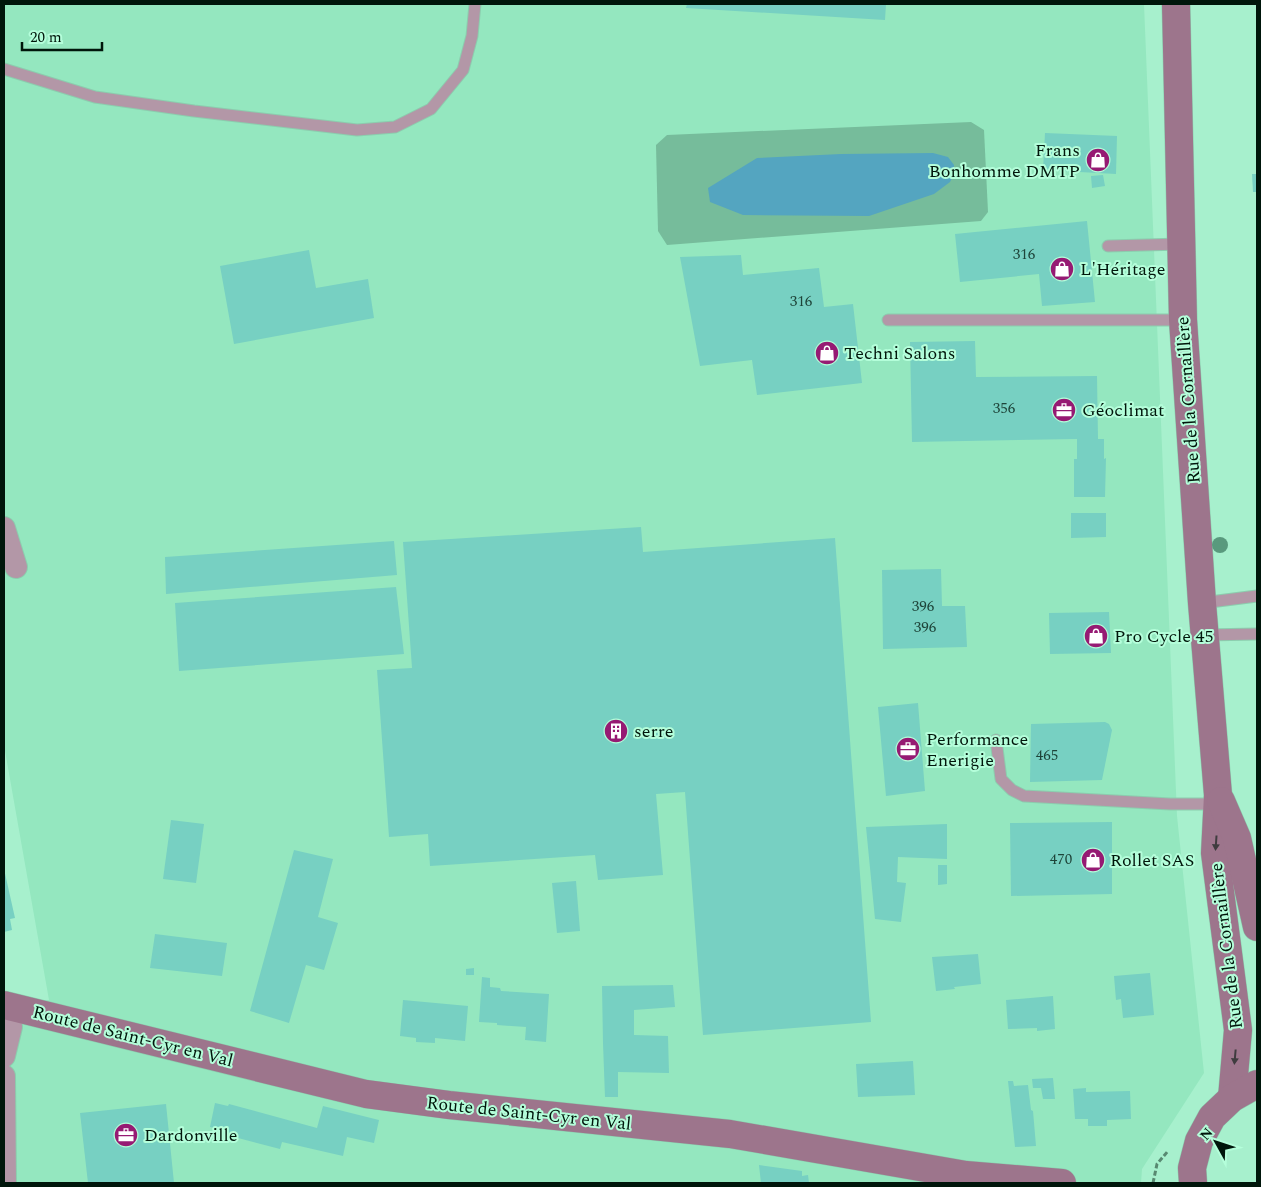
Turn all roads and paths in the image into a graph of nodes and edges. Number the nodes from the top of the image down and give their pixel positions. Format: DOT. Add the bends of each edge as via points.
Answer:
graph roads {
  1 [pos="475,4"];
  2 [pos="1176,4"];
  3 [pos="4,69"];
  4 [pos="1181,244"];
  5 [pos="1108,246"];
  6 [pos="888,320"];
  7 [pos="1183,320"];
  8 [pos="4,528"];
  9 [pos="16,567"];
  10 [pos="1257,596"];
  11 [pos="1202,603"];
  12 [pos="1257,634"];
  13 [pos="1204,635"];
  14 [pos="996,740"];
  15 [pos="1218,799"];
  16 [pos="1257,926"];
  17 [pos="7,1006"];
  18 [pos="4,1056"];
  19 [pos="4,1076"];
  20 [pos="1257,1084"];
  21 [pos="1232,1098"];
  22 [pos="5,1183"];
  23 [pos="1062,1183"];
  24 [pos="1193,1183"];
  1 -- 3 [label="lane" via="472,36 463,70 431,109 395,128 357,130 96,97"];
  2 -- 4 [label="main road, Rue de la Cornaillère"];
  4 -- 5 [label="lane"];
  4 -- 7 [label="main road, Rue de la Cornaillère"];
  6 -- 7 [label="lane"];
  7 -- 11 [label="main road, Rue de la Cornaillère"];
  8 -- 9 [label="street"];
  10 -- 11 [label="lane"];
  11 -- 13 [label="main road, Rue de la Cornaillère"];
  12 -- 13 [label="lane"];
  13 -- 15 [label="main road, Rue de la Cornaillère"];
  14 -- 15 [label="lane" via="1002,779 1012,790 1024,796 1170,804"];
  15 -- 16 [label="main road, Rue de la Cornaillère" via="1237,838"];
  15 -- 21 [label="main road, Rue de la Cornaillère, one-way" via="1215,853 1238,1030"];
  17 -- 18 [label="street" via="11,1027"];
  17 -- 23 [label="main road, Route de Saint-Cyr en Val" via="366,1094 730,1134 966,1175"];
  19 -- 22 [label="street"];
  20 -- 21 [label="main road"];
  21 -- 24 [label="main road" via="1212,1117 1199,1141 1192,1168"];
}
